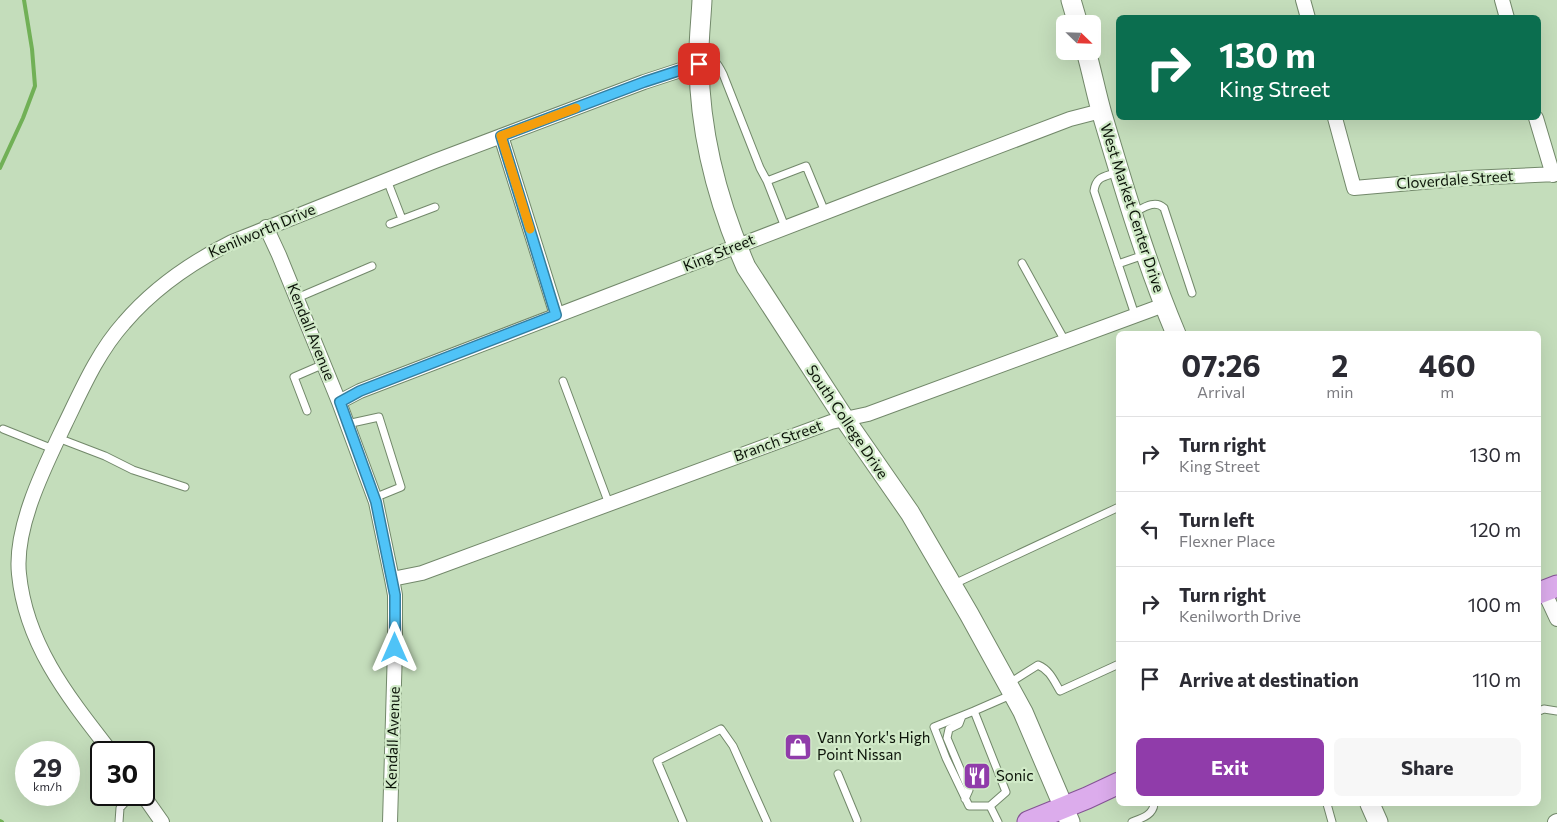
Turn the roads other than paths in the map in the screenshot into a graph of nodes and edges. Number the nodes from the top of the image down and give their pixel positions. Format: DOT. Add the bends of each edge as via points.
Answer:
graph roads {
  1 [pos="702,0"];
  2 [pos="1071,0"];
  3 [pos="1303,0"];
  4 [pos="1502,0"];
  5 [pos="1075,15"];
  6 [pos="1307,15"];
  7 [pos="1506,15"];
  8 [pos="1088,60"];
  9 [pos="699,61"];
  10 [pos="1101,111"];
  11 [pos="1336,120"];
  12 [pos="1537,120"];
  13 [pos="501,136"];
  14 [pos="1120,171"];
  15 [pos="1555,174"];
  16 [pos="387,180"];
  17 [pos="767,181"];
  18 [pos="435,207"];
  19 [pos="826,212"];
  20 [pos="1132,213"];
  21 [pos="402,219"];
  22 [pos="390,224"];
  23 [pos="784,227"];
  24 [pos="266,228"];
  25 [pos="736,245"];
  26 [pos="1146,254"];
  27 [pos="1022,263"];
  28 [pos="1118,264"];
  29 [pos="372,266"];
  30 [pos="1192,292"];
  31 [pos="297,298"];
  32 [pos="1164,305"];
  33 [pos="556,315"];
  34 [pos="1136,315"];
  35 [pos="1175,331"];
  36 [pos="1065,341"];
  37 [pos="324,364"];
  38 [pos="563,381"];
  39 [pos="340,402"];
  40 [pos="307,411"];
  41 [pos="844,418"];
  42 [pos="347,424"];
  43 [pos="3,429"];
  44 [pos="56,444"];
  45 [pos="185,486"];
  46 [pos="374,498"];
  47 [pos="609,504"];
  48 [pos="1116,508"];
  49 [pos="392,579"];
  50 [pos="952,585"];
  51 [pos="1546,590"];
  52 [pos="1557,619"];
  53 [pos="1116,665"];
  54 [pos="1010,689"];
  55 [pos="1541,710"];
  56 [pos="974,711"];
  57 [pos="1557,711"];
  58 [pos="962,716"];
  59 [pos="102,741"];
  60 [pos="838,774"];
  61 [pos="1116,785"];
  62 [pos="965,799"];
  63 [pos="122,806"];
  64 [pos="150,806"];
  65 [pos="990,806"];
  66 [pos="1154,806"];
  67 [pos="1328,806"];
  68 [pos="1371,806"];
  69 [pos="1067,815"];
  70 [pos="855,821"];
  71 [pos="119,822"];
  72 [pos="162,822"];
  73 [pos="390,822"];
  74 [pos="683,822"];
  75 [pos="767,822"];
  76 [pos="998,822"];
  77 [pos="1028,822"];
  78 [pos="1132,822"];
  79 [pos="1332,822"];
  80 [pos="1378,822"];
  1 -- 9 [label="main road, South College Drive"];
  2 -- 5 [label="main road"];
  3 -- 6 [label="street"];
  4 -- 7 [label="street"];
  8 -- 10 [label="main road, West Market Center Drive"];
  9 -- 13 [label="street, Kenilworth Drive"];
  9 -- 17 [label="lane" via="709,58 717,63"];
  9 -- 25 [label="main road, South College Drive" via="706,147"];
  10 -- 14 [label="main road, West Market Center Drive"];
  10 -- 19 [label="street, King Street" via="1070,119"];
  11 -- 15 [label="street, Cloverdale Street" via="1354,188"];
  12 -- 15 [label="street"];
  13 -- 16 [label="street, Kenilworth Drive"];
  13 -- 33 [label="street"];
  14 -- 20 [label="main road, West Market Center Drive"];
  14 -- 28 [label="lane" via="1099,179 1094,192"];
  16 -- 21 [label="lane"];
  16 -- 24 [label="street, Kenilworth Drive"];
  17 -- 19 [label="lane" via="806,166"];
  17 -- 23 [label="lane"];
  18 -- 21 [label="lane"];
  19 -- 23 [label="street, King Street"];
  20 -- 26 [label="main road, West Market Center Drive"];
  20 -- 30 [label="lane" via="1154,203 1164,208"];
  21 -- 22 [label="lane"];
  23 -- 25 [label="street, King Street"];
  24 -- 31 [label="street, Kendall Avenue"];
  24 -- 44 [label="street, Kenilworth Drive" via="206,255 143,303 104,349"];
  25 -- 33 [label="street, King Street"];
  25 -- 41 [label="main road, South College Drive" via="746,267"];
  26 -- 28 [label="lane"];
  26 -- 32 [label="main road, West Market Center Drive"];
  27 -- 36 [label="lane"];
  28 -- 34 [label="lane"];
  29 -- 31 [label="lane"];
  31 -- 37 [label="street, Kendall Avenue"];
  32 -- 34 [label="street, Branch Street"];
  32 -- 35 [label="main road, West Market Center Drive"];
  33 -- 39 [label="street, King Street" via="360,391"];
  34 -- 36 [label="street, Branch Street"];
  36 -- 41 [label="street, Branch Street" via="868,414"];
  37 -- 39 [label="street, Kendall Avenue"];
  37 -- 40 [label="lane" via="294,377"];
  38 -- 47 [label="lane"];
  39 -- 42 [label="street, Kendall Avenue"];
  41 -- 47 [label="street, Branch Street"];
  41 -- 50 [label="main road, South College Drive" via="910,514"];
  42 -- 46 [label="street, Kendall Avenue"];
  42 -- 46 [label="lane" via="379,417 401,487"];
  43 -- 44 [label="lane"];
  44 -- 45 [label="lane" via="105,456 133,470"];
  44 -- 59 [label="street, Kenilworth Drive" via="28,511 20,543 18,572 24,604 46,661"];
  46 -- 49 [label="street, Kendall Avenue"];
  47 -- 49 [label="street, Branch Street" via="422,573"];
  48 -- 50 [label="lane"];
  49 -- 73 [label="street, Kendall Avenue" via="395,648"];
  50 -- 54 [label="main road, South College Drive"];
  51 -- 52 [label="street"];
  53 -- 54 [label="lane" via="1060,691 1049,672 1038,665"];
  54 -- 56 [label="lane"];
  54 -- 69 [label="main road, South College Drive"];
  55 -- 57 [label="lane"];
  56 -- 58 [label="lane"];
  56 -- 65 [label="lane" via="1006,792"];
  58 -- 62 [label="lane" via="959,724 950,729 947,738 969,790"];
  58 -- 62 [label="lane" via="934,727"];
  60 -- 70 [label="lane"];
  61 -- 69 [label="main road"];
  62 -- 65 [label="lane" via="969,806"];
  63 -- 71 [label="lane"];
  64 -- 72 [label="street"];
  65 -- 76 [label="lane"];
  66 -- 78 [label="lane" via="1149,814"];
  67 -- 79 [label="lane"];
  68 -- 80 [label="main road"];
  69 -- 77 [label="main road"];
  74 -- 75 [label="lane" via="657,761 721,728 733,746"];
}
